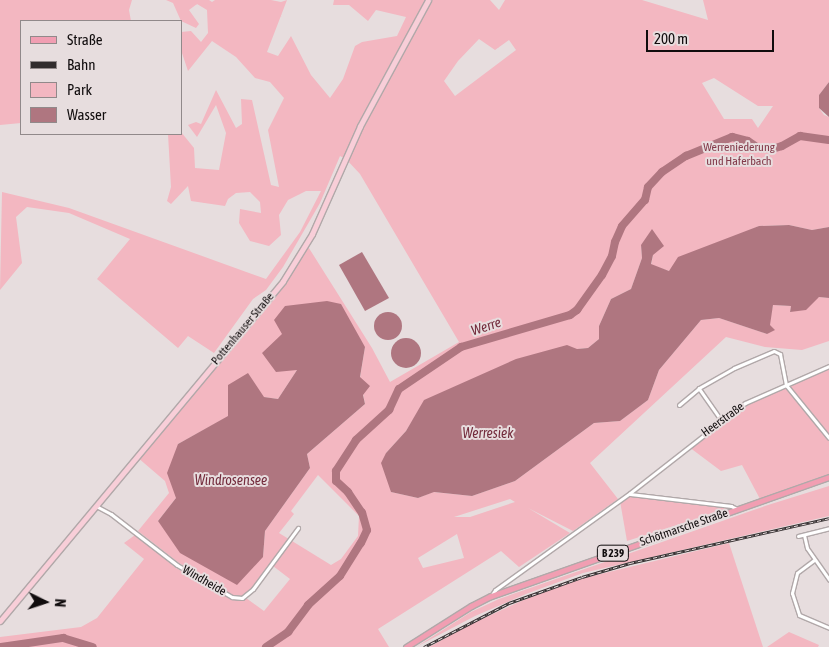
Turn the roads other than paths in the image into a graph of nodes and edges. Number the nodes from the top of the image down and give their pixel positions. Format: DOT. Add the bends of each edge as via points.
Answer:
graph roads {
  1 [pos="428,0"];
  2 [pos="829,366"];
  3 [pos="786,385"];
  4 [pos="699,388"];
  5 [pos="678,405"];
  6 [pos="720,420"];
  7 [pos="829,438"];
  8 [pos="829,477"];
  9 [pos="630,493"];
  10 [pos="96,506"];
  11 [pos="737,509"];
  12 [pos="298,528"];
  13 [pos="829,528"];
  14 [pos="804,534"];
  15 [pos="798,536"];
  16 [pos="814,560"];
  17 [pos="829,580"];
  18 [pos="491,596"];
  19 [pos="0,621"];
  20 [pos="829,628"];
  21 [pos="406,647"];
  1 -- 10 [label="street, Pottenhauser Straße" via="360,126 312,234 283,281"];
  2 -- 3 [label="street, Heerstraße"];
  3 -- 4 [label="street" via="780,354 774,351"];
  3 -- 6 [label="street, Heerstraße" via="746,403"];
  3 -- 7 [label="street"];
  4 -- 5 [label="street"];
  4 -- 6 [label="street"];
  6 -- 9 [label="street, Heerstraße"];
  8 -- 11 [label="main road, Schötmarsche Straße / B 239"];
  9 -- 11 [label="street"];
  9 -- 18 [label="street, Heerstraße"];
  10 -- 12 [label="street, Windheide" via="177,565 232,597 242,598 253,589"];
  10 -- 19 [label="street, Pottenhauser Straße"];
  11 -- 18 [label="main road, Schötmarsche Straße / B 239"];
  13 -- 14 [label="street"];
  14 -- 15 [label="street"];
  14 -- 16 [label="street"];
  16 -- 17 [label="street"];
  16 -- 20 [label="street" via="797,573 792,593 799,615"];
  18 -- 21 [label="main road, Schötmarsche Straße / B 239"];
}
